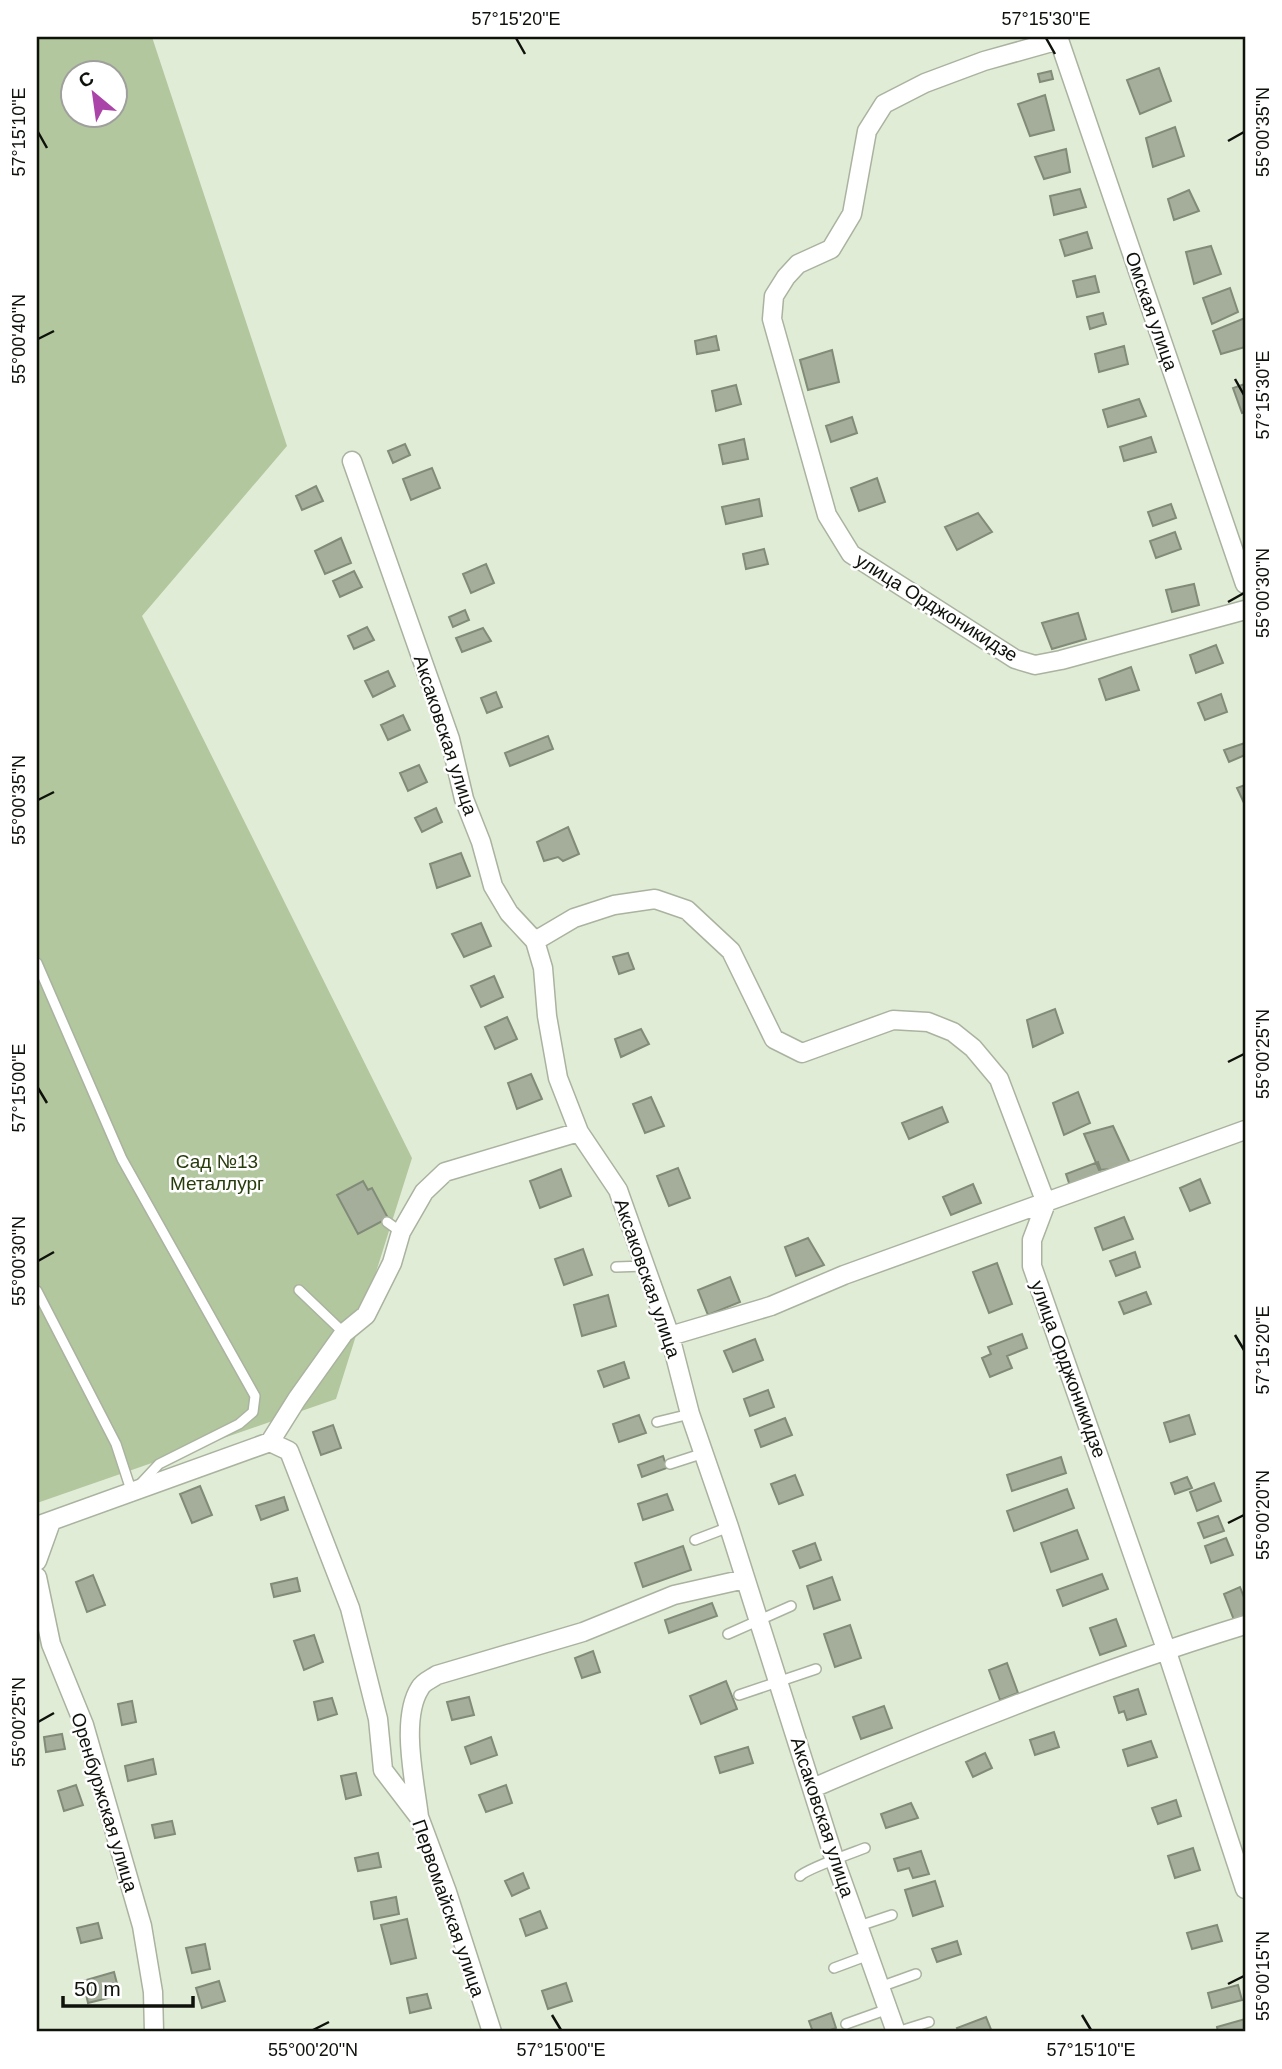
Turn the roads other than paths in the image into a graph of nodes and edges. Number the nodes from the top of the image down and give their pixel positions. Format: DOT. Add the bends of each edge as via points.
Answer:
graph roads {
  1 [pos="1059,38"];
  2 [pos="352,461"];
  3 [pos="1245,584"];
  4 [pos="1245,610"];
  5 [pos="535,941"];
  6 [pos="37,963"];
  7 [pos="1245,1130"];
  8 [pos="579,1132"];
  9 [pos="1045,1203"];
  10 [pos="645,1266"];
  11 [pos="616,1267"];
  12 [pos="299,1290"];
  13 [pos="37,1291"];
  14 [pos="344,1333"];
  15 [pos="670,1336"];
  16 [pos="690,1414"];
  17 [pos="657,1422"];
  18 [pos="270,1442"];
  19 [pos="704,1453"];
  20 [pos="670,1464"];
  21 [pos="132,1493"];
  22 [pos="44,1524"];
  23 [pos="729,1527"];
  24 [pos="695,1540"];
  25 [pos="37,1561"];
  26 [pos="37,1577"];
  27 [pos="745,1579"];
  28 [pos="791,1606"];
  29 [pos="759,1621"];
  30 [pos="1245,1625"];
  31 [pos="728,1634"];
  32 [pos="1167,1649"];
  33 [pos="816,1669"];
  34 [pos="779,1681"];
  35 [pos="740,1695"];
  36 [pos="813,1787"];
  37 [pos="419,1817"];
  38 [pos="864,1847"];
  39 [pos="835,1861"];
  40 [pos="800,1876"];
  41 [pos="1245,1889"];
  42 [pos="892,1915"];
  43 [pos="859,1926"];
  44 [pos="869,1955"];
  45 [pos="834,1968"];
  46 [pos="916,1974"];
  47 [pos="880,1987"];
  48 [pos="888,2009"];
  49 [pos="929,2022"];
  50 [pos="846,2024"];
  51 [pos="154,2032"];
  52 [pos="492,2032"];
  53 [pos="896,2032"];
  1 -- 3 [label="street, Омская улица"];
  1 -- 4 [label="street, улица Орджоникидзе" via="925,83 884,104 867,131 852,214 831,249 798,264 774,296 772,319 827,514 851,554 1015,659 1035,665"];
  2 -- 5 [label="street, Аксаковская улица" via="450,739 493,886 509,913"];
  5 -- 8 [label="street, Аксаковская улица" via="558,1078"];
  5 -- 9 [label="street" via="574,918 614,905 655,899 687,910 732,951 774,1039 802,1053 893,1020 928,1022 953,1032 999,1079"];
  6 -- 21 [label="lane" via="122,1159 255,1396 253,1412 159,1464"];
  7 -- 9 [label="street"];
  8 -- 10 [label="street, Аксаковская улица" via="618,1190"];
  8 -- 14 [label="street" via="444,1172 394,1227 392,1263 366,1315"];
  9 -- 15 [label="street" via="771,1306"];
  9 -- 32 [label="street, улица Орджоникидзе" via="1032,1240 1032,1266"];
  10 -- 11 [label="lane"];
  10 -- 15 [label="street, Аксаковская улица"];
  12 -- 14 [label="lane"];
  13 -- 21 [label="lane" via="116,1444"];
  14 -- 18 [label="street"];
  15 -- 16 [label="street, Аксаковская улица"];
  16 -- 17 [label="lane"];
  16 -- 19 [label="street, Аксаковская улица"];
  18 -- 21 [label="street"];
  18 -- 37 [label="street, Первомайская улица" via="289,1451 350,1608 377,1719 383,1770"];
  19 -- 20 [label="lane"];
  19 -- 23 [label="street, Аксаковская улица"];
  21 -- 22 [label="street"];
  22 -- 25 [label="street"];
  23 -- 24 [label="lane"];
  23 -- 27 [label="street, Аксаковская улица"];
  26 -- 51 [label="street, Оренбуржская улица" via="51,1644 85,1725 142,1926 153,1992"];
  27 -- 29 [label="street, Аксаковская улица"];
  27 -- 37 [label="street" via="674,1595 583,1632 437,1675 421,1685 413,1702 410,1743"];
  28 -- 29 [label="lane"];
  29 -- 31 [label="lane"];
  29 -- 34 [label="street, Аксаковская улица"];
  30 -- 32 [label="street"];
  32 -- 36 [label="street" via="936,1735"];
  32 -- 41 [label="street, улица Орджоникидзе"];
  33 -- 34 [label="lane"];
  34 -- 35 [label="lane"];
  34 -- 36 [label="street, Аксаковская улица"];
  36 -- 39 [label="street, Аксаковская улица"];
  37 -- 52 [label="street, Первомайская улица"];
  38 -- 39 [label="lane"];
  39 -- 40 [label="lane" via="805,1870"];
  39 -- 43 [label="street, Аксаковская улица"];
  42 -- 43 [label="lane"];
  43 -- 44 [label="street, Аксаковская улица"];
  44 -- 45 [label="lane"];
  44 -- 47 [label="street, Аксаковская улица"];
  46 -- 47 [label="lane"];
  47 -- 48 [label="street, Аксаковская улица"];
  48 -- 50 [label="lane"];
  48 -- 53 [label="street, Аксаковская улица"];
  49 -- 53 [label="lane"];
}
